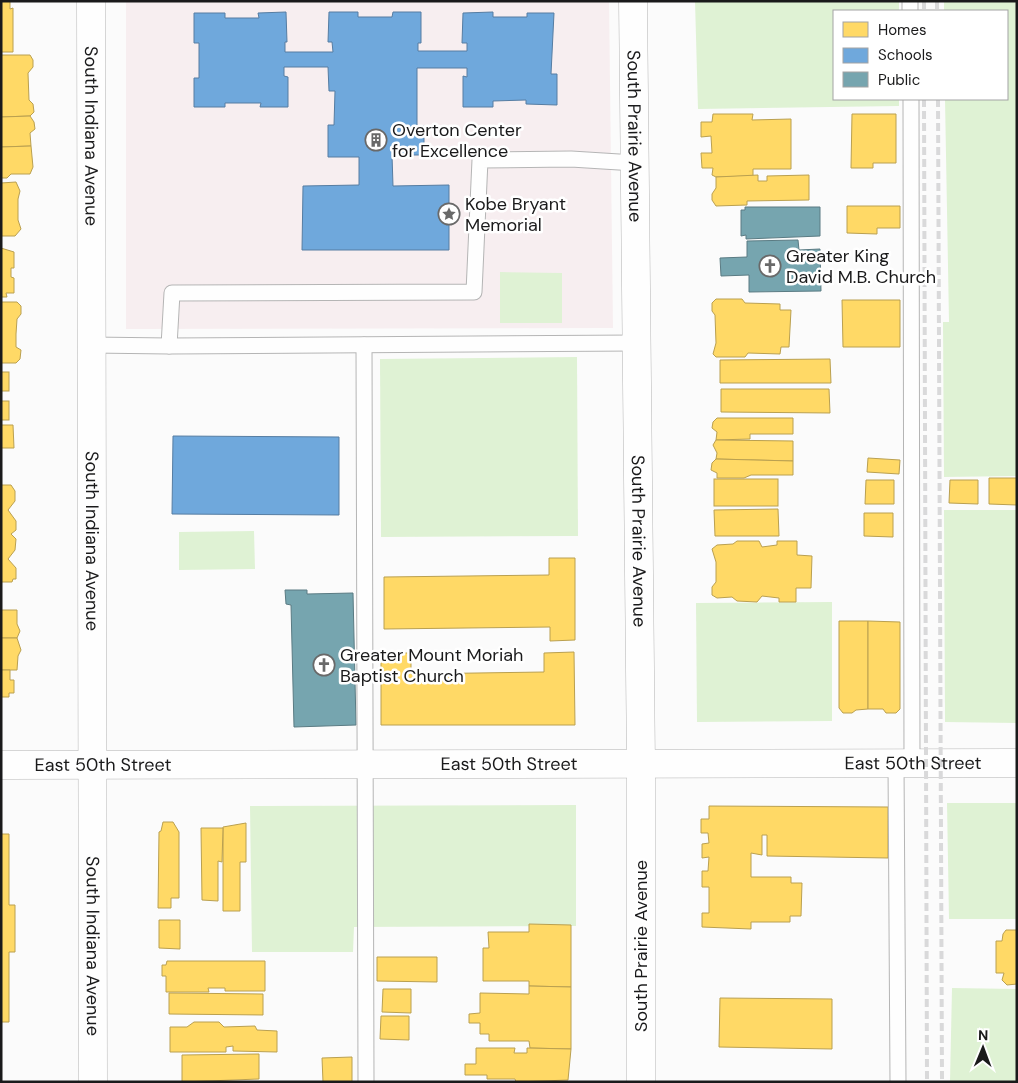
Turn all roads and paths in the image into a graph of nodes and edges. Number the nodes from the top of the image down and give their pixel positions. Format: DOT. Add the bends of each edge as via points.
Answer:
graph roads {
  1 [pos="91,1"];
  2 [pos="633,1"];
  3 [pos="911,100"];
  4 [pos="635,163"];
  5 [pos="637,343"];
  6 [pos="92,345"];
  7 [pos="364,345"];
  8 [pos="169,346"];
  9 [pos="904,763"];
  10 [pos="1017,763"];
  11 [pos="366,764"];
  12 [pos="641,764"];
  13 [pos="1,765"];
  14 [pos="92,765"];
  15 [pos="93,1082"];
  16 [pos="366,1082"];
  17 [pos="641,1082"];
  18 [pos="898,1082"];
  1 -- 6 [label="street, South Indiana Avenue"];
  2 -- 4 [label="street, South Prairie Avenue"];
  3 -- 9 [label="lane"];
  4 -- 5 [label="street, South Prairie Avenue"];
  4 -- 8 [label="lane" via="571,158 480,160 474,292 172,293"];
  5 -- 7 [label="lane"];
  5 -- 12 [label="street, South Prairie Avenue"];
  6 -- 8 [label="lane"];
  6 -- 14 [label="street, South Indiana Avenue"];
  7 -- 8 [label="lane"];
  7 -- 11 [label="lane"];
  9 -- 10 [label="street, East 50th Street"];
  9 -- 12 [label="street, East 50th Street"];
  9 -- 18 [label="lane"];
  11 -- 12 [label="street, East 50th Street"];
  11 -- 14 [label="street, East 50th Street"];
  11 -- 16 [label="lane"];
  12 -- 17 [label="street, South Prairie Avenue"];
  13 -- 14 [label="street, East 50th Street"];
  14 -- 15 [label="street, South Indiana Avenue"];
}
